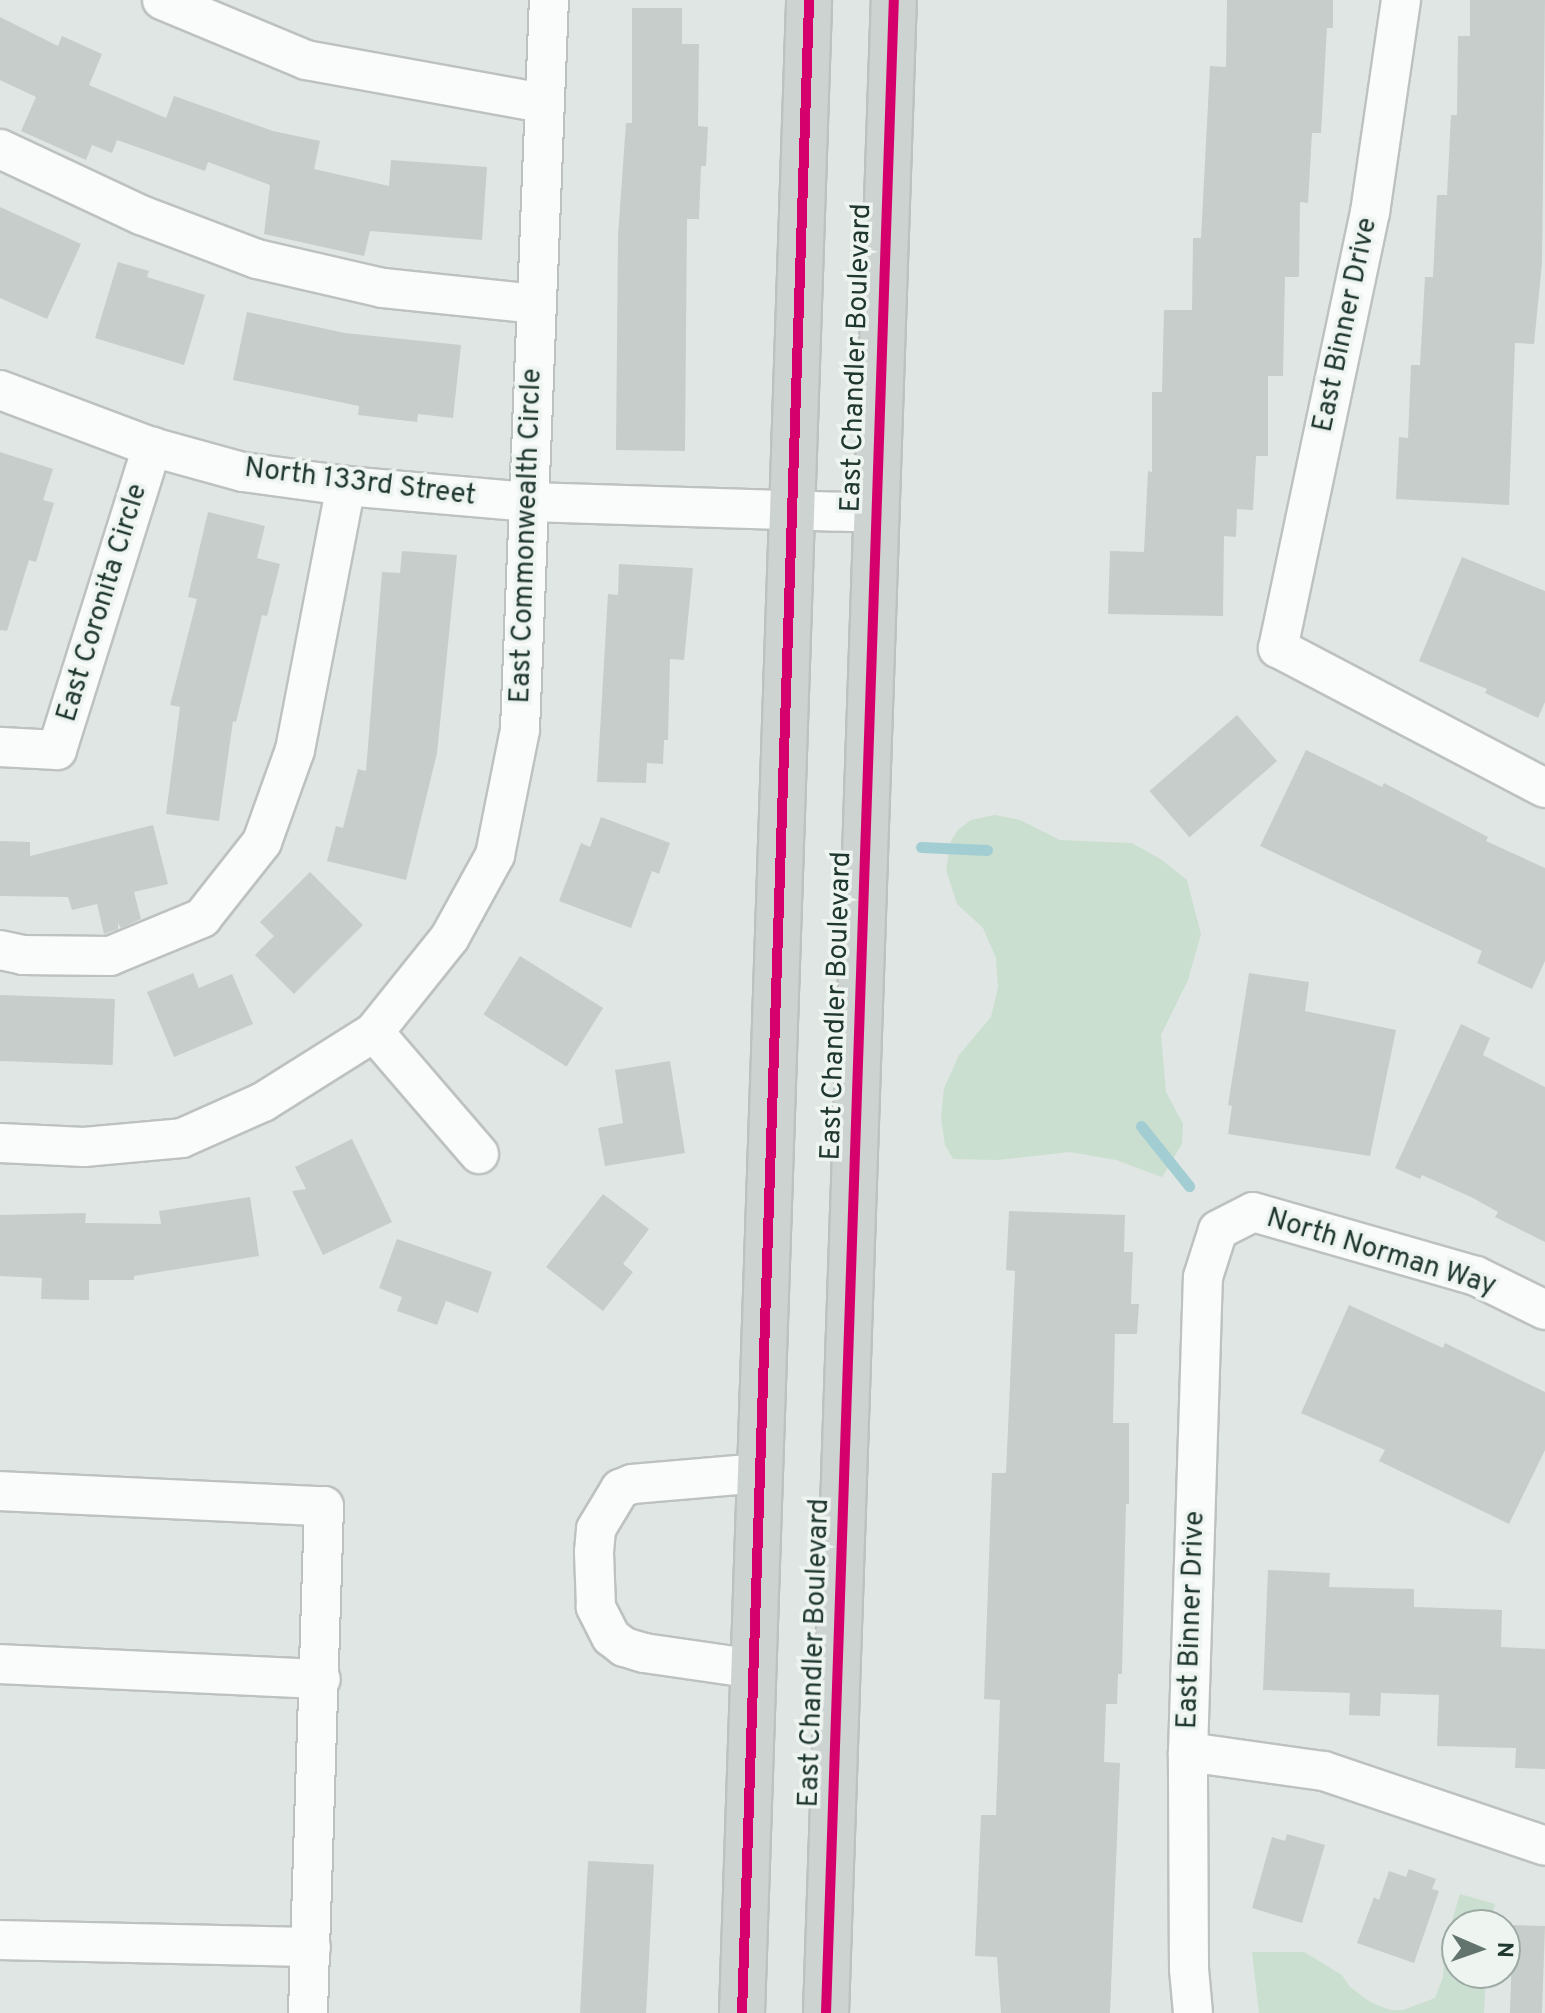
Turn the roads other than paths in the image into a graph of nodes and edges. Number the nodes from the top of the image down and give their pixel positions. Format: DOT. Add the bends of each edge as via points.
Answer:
graph roads {
  1 [pos="162,0"];
  2 [pos="549,0"];
  3 [pos="809,0"];
  4 [pos="894,0"];
  5 [pos="1401,0"];
  6 [pos="543,103"];
  7 [pos="0,149"];
  8 [pos="535,304"];
  9 [pos="0,390"];
  10 [pos="152,447"];
  11 [pos="346,486"];
  12 [pos="530,502"];
  13 [pos="790,513"];
  14 [pos="876,513"];
  15 [pos="0,747"];
  16 [pos="1545,788"];
  17 [pos="0,950"];
  18 [pos="374,1032"];
  19 [pos="0,1143"];
  20 [pos="479,1154"];
  21 [pos="1218,1230"];
  22 [pos="1545,1310"];
  23 [pos="761,1473"];
  24 [pos="0,1491"];
  25 [pos="0,1664"];
  26 [pos="755,1669"];
  27 [pos="321,1679"];
  28 [pos="1188,1752"];
  29 [pos="1545,1846"];
  30 [pos="0,1940"];
  31 [pos="311,1947"];
  32 [pos="308,2013"];
  33 [pos="742,2013"];
  34 [pos="826,2013"];
  35 [pos="1193,2013"];
  1 -- 6 [label="street" via="306,60"];
  2 -- 6 [label="street, East Commonwealth Circle"];
  3 -- 13 [label="main road"];
  4 -- 14 [label="main road, East Chandler Boulevard"];
  5 -- 16 [label="street, East Binner Drive" via="1370,212 1278,648"];
  6 -- 8 [label="street, East Commonwealth Circle"];
  7 -- 8 [label="street" via="141,215 257,259 383,288"];
  8 -- 12 [label="street, East Commonwealth Circle"];
  9 -- 10 [label="street, North 133rd Street"];
  10 -- 11 [label="street, North 133rd Street" via="243,472"];
  10 -- 15 [label="street, East Coronita Circle" via="57,750"];
  11 -- 12 [label="street, North 133rd Street"];
  11 -- 17 [label="street" via="295,750 262,842 202,918 110,956"];
  12 -- 13 [label="street, North 133rd Street"];
  12 -- 18 [label="street, East Commonwealth Circle" via="520,730 495,855 450,937"];
  13 -- 14 [label="street, North 133rd Street"];
  13 -- 23 [label="main road"];
  14 -- 34 [label="main road, East Chandler Boulevard"];
  18 -- 19 [label="street, East Commonwealth Circle" via="263,1102 182,1138 84,1147"];
  18 -- 20 [label="street"];
  21 -- 22 [label="street, North Norman Way" via="1253,1212 1476,1276"];
  21 -- 28 [label="street, East Binner Drive" via="1203,1277"];
  23 -- 26 [label="main road"];
  23 -- 26 [label="street" via="620,1489 596,1529 594,1552 596,1607 611,1637 624,1647"];
  24 -- 27 [label="street" via="324,1506"];
  25 -- 27 [label="street"];
  26 -- 33 [label="main road"];
  27 -- 31 [label="street"];
  28 -- 29 [label="street" via="1324,1771"];
  28 -- 35 [label="street, East Binner Drive"];
  30 -- 31 [label="street"];
  31 -- 32 [label="street"];
}
